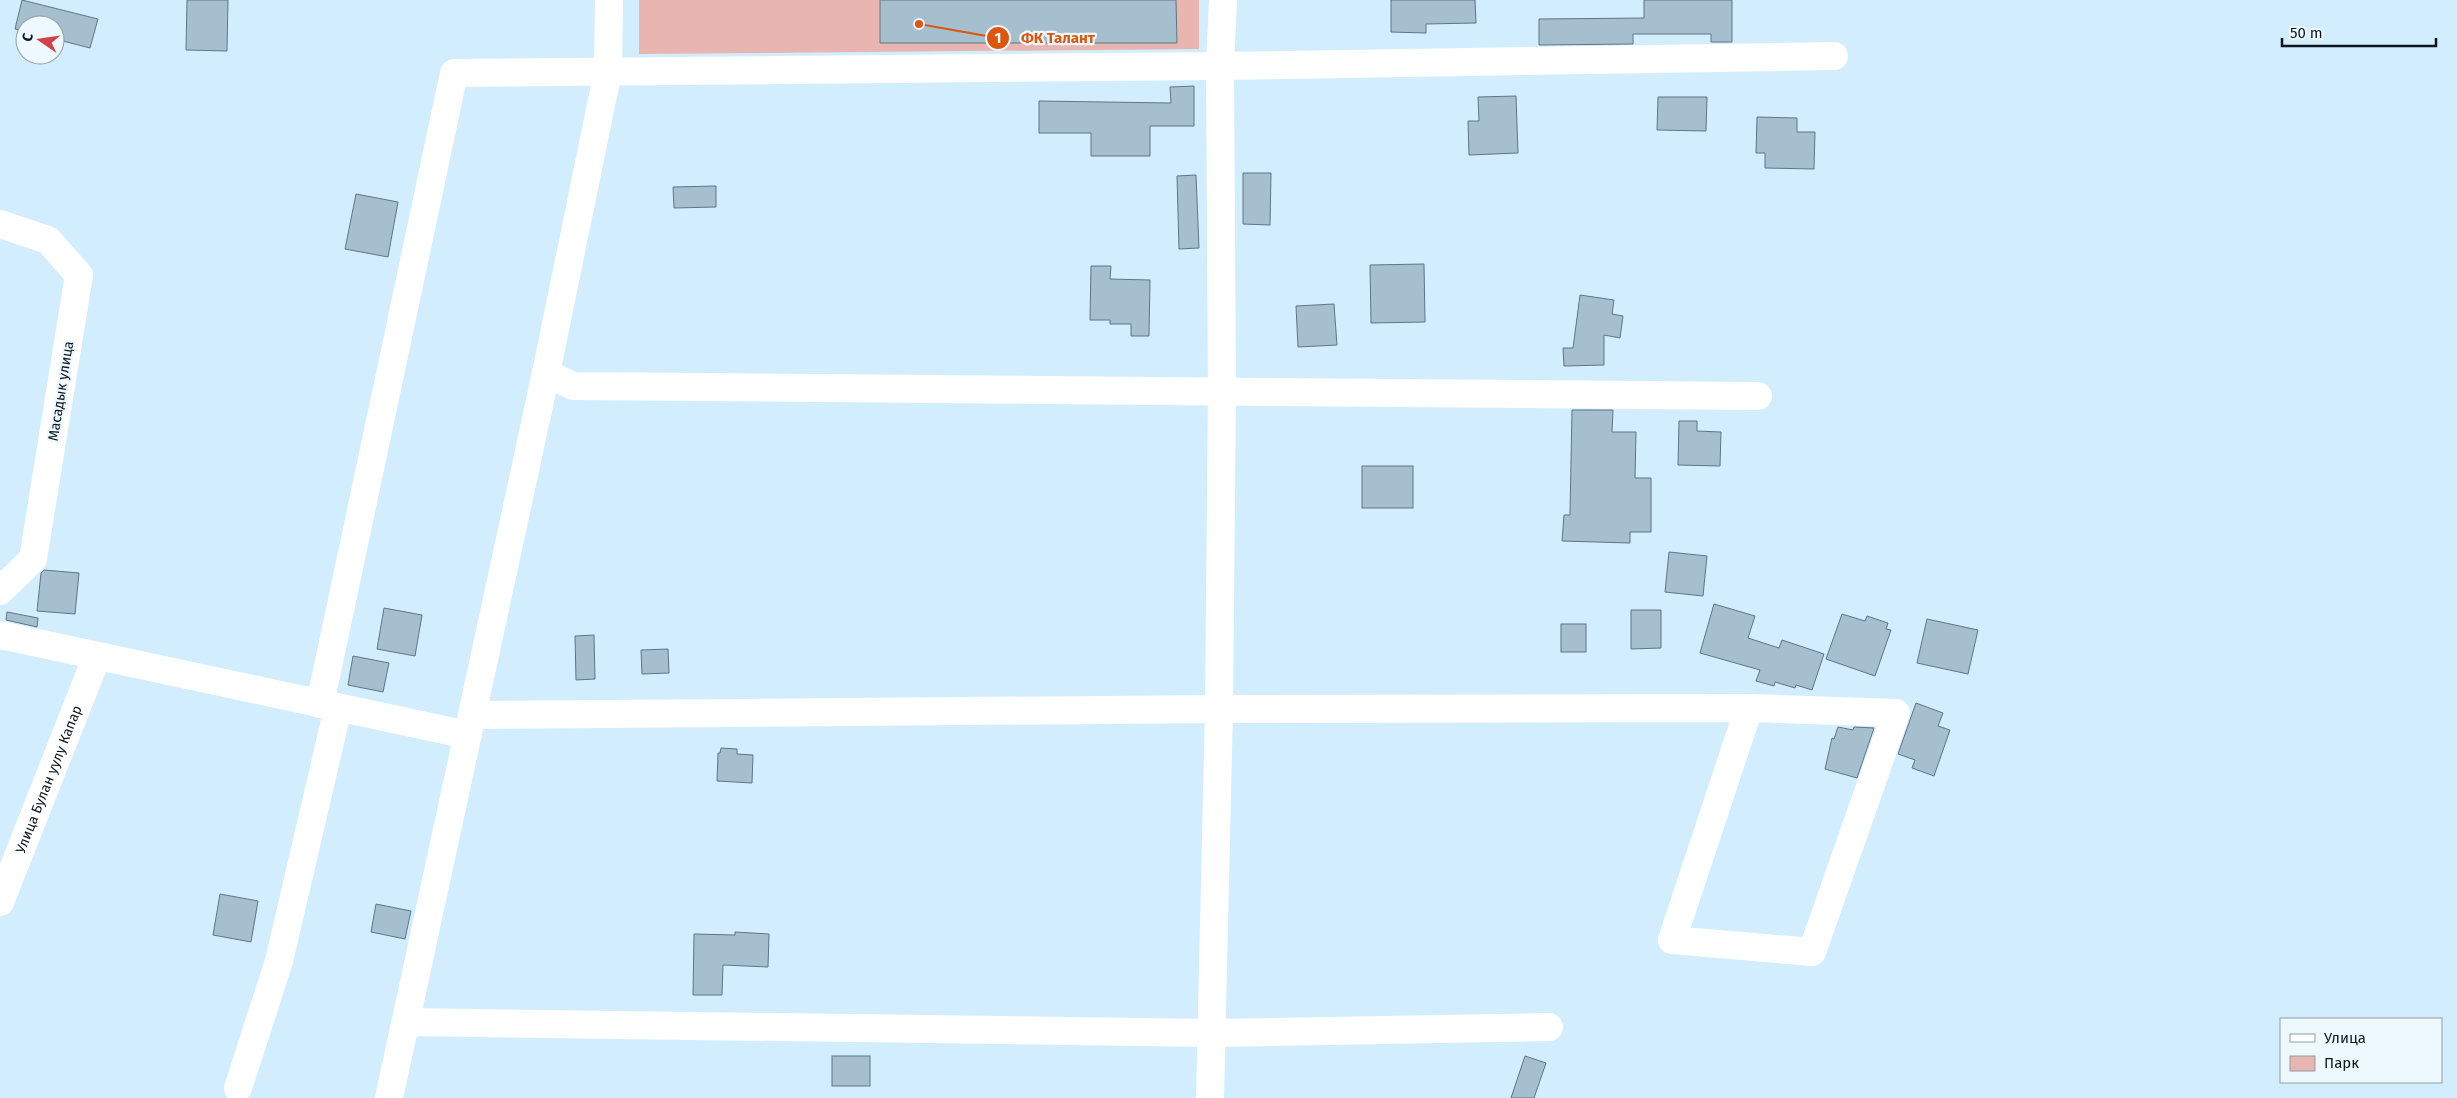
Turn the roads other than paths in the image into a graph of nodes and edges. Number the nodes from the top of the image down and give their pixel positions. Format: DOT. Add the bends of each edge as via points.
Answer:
graph roads {
  1 [pos="608,0"];
  2 [pos="1223,0"];
  3 [pos="1834,56"];
  4 [pos="1220,66"];
  5 [pos="608,70"];
  6 [pos="0,224"];
  7 [pos="546,373"];
  8 [pos="1222,392"];
  9 [pos="1758,396"];
  10 [pos="0,591"];
  11 [pos="0,635"];
  12 [pos="97,656"];
  13 [pos="329,706"];
  14 [pos="1749,708"];
  15 [pos="1219,710"];
  16 [pos="470,725"];
  17 [pos="0,902"];
  18 [pos="406,1022"];
  19 [pos="1549,1027"];
  20 [pos="1211,1033"];
  21 [pos="238,1088"];
  22 [pos="389,1098"];
  23 [pos="1210,1098"];
  1 -- 5 [label="street"];
  2 -- 4 [label="street"];
  3 -- 4 [label="street"];
  4 -- 5 [label="street"];
  4 -- 8 [label="street"];
  5 -- 7 [label="street"];
  5 -- 13 [label="street" via="454,73"];
  6 -- 10 [label="street, Масадык улица" via="48,240 79,275 33,560"];
  7 -- 8 [label="street" via="573,386"];
  7 -- 16 [label="street"];
  8 -- 9 [label="street"];
  8 -- 15 [label="street"];
  11 -- 12 [label="street"];
  12 -- 13 [label="street"];
  12 -- 17 [label="street, Улица Булан уулу Капар"];
  13 -- 16 [label="street"];
  13 -- 21 [label="street" via="279,961"];
  14 -- 14 [label="street" via="1896,713 1812,952 1672,940"];
  14 -- 15 [label="street"];
  15 -- 16 [label="street"];
  15 -- 20 [label="street"];
  16 -- 18 [label="street"];
  18 -- 20 [label="street"];
  18 -- 22 [label="street"];
  19 -- 20 [label="street"];
  20 -- 23 [label="street"];
}
